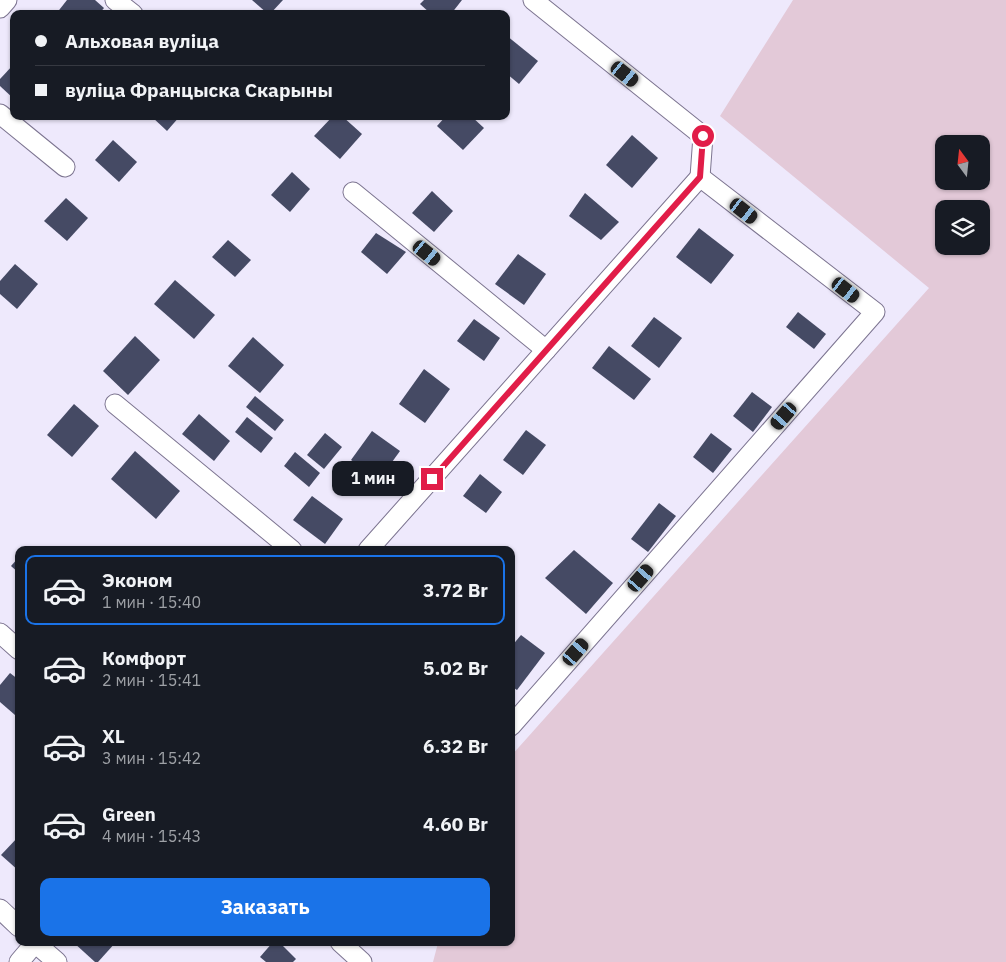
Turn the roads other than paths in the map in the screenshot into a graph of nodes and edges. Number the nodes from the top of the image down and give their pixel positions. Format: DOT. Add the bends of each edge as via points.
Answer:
graph roads {
  1 [pos="7,0"];
  2 [pos="115,0"];
  3 [pos="533,0"];
  4 [pos="0,8"];
  5 [pos="128,10"];
  6 [pos="0,114"];
  7 [pos="65,167"];
  8 [pos="700,177"];
  9 [pos="353,192"];
  10 [pos="546,350"];
  11 [pos="115,404"];
  12 [pos="287,546"];
  13 [pos="372,546"];
  14 [pos="0,633"];
  15 [pos="15,646"];
  16 [pos="515,721"];
  17 [pos="0,909"];
  18 [pos="15,923"];
  19 [pos="32,946"];
  20 [pos="38,946"];
  21 [pos="344,946"];
  22 [pos="19,962"];
  23 [pos="57,962"];
  24 [pos="362,962"];
  1 -- 4 [label="street"];
  2 -- 5 [label="street"];
  3 -- 8 [label="street" via="703,136"];
  6 -- 7 [label="street"];
  8 -- 10 [label="street"];
  8 -- 16 [label="street" via="875,312"];
  9 -- 10 [label="street"];
  10 -- 13 [label="street"];
  11 -- 12 [label="street"];
  14 -- 15 [label="street"];
  17 -- 18 [label="street"];
  19 -- 22 [label="street"];
  20 -- 23 [label="street"];
  21 -- 24 [label="street"];
}
